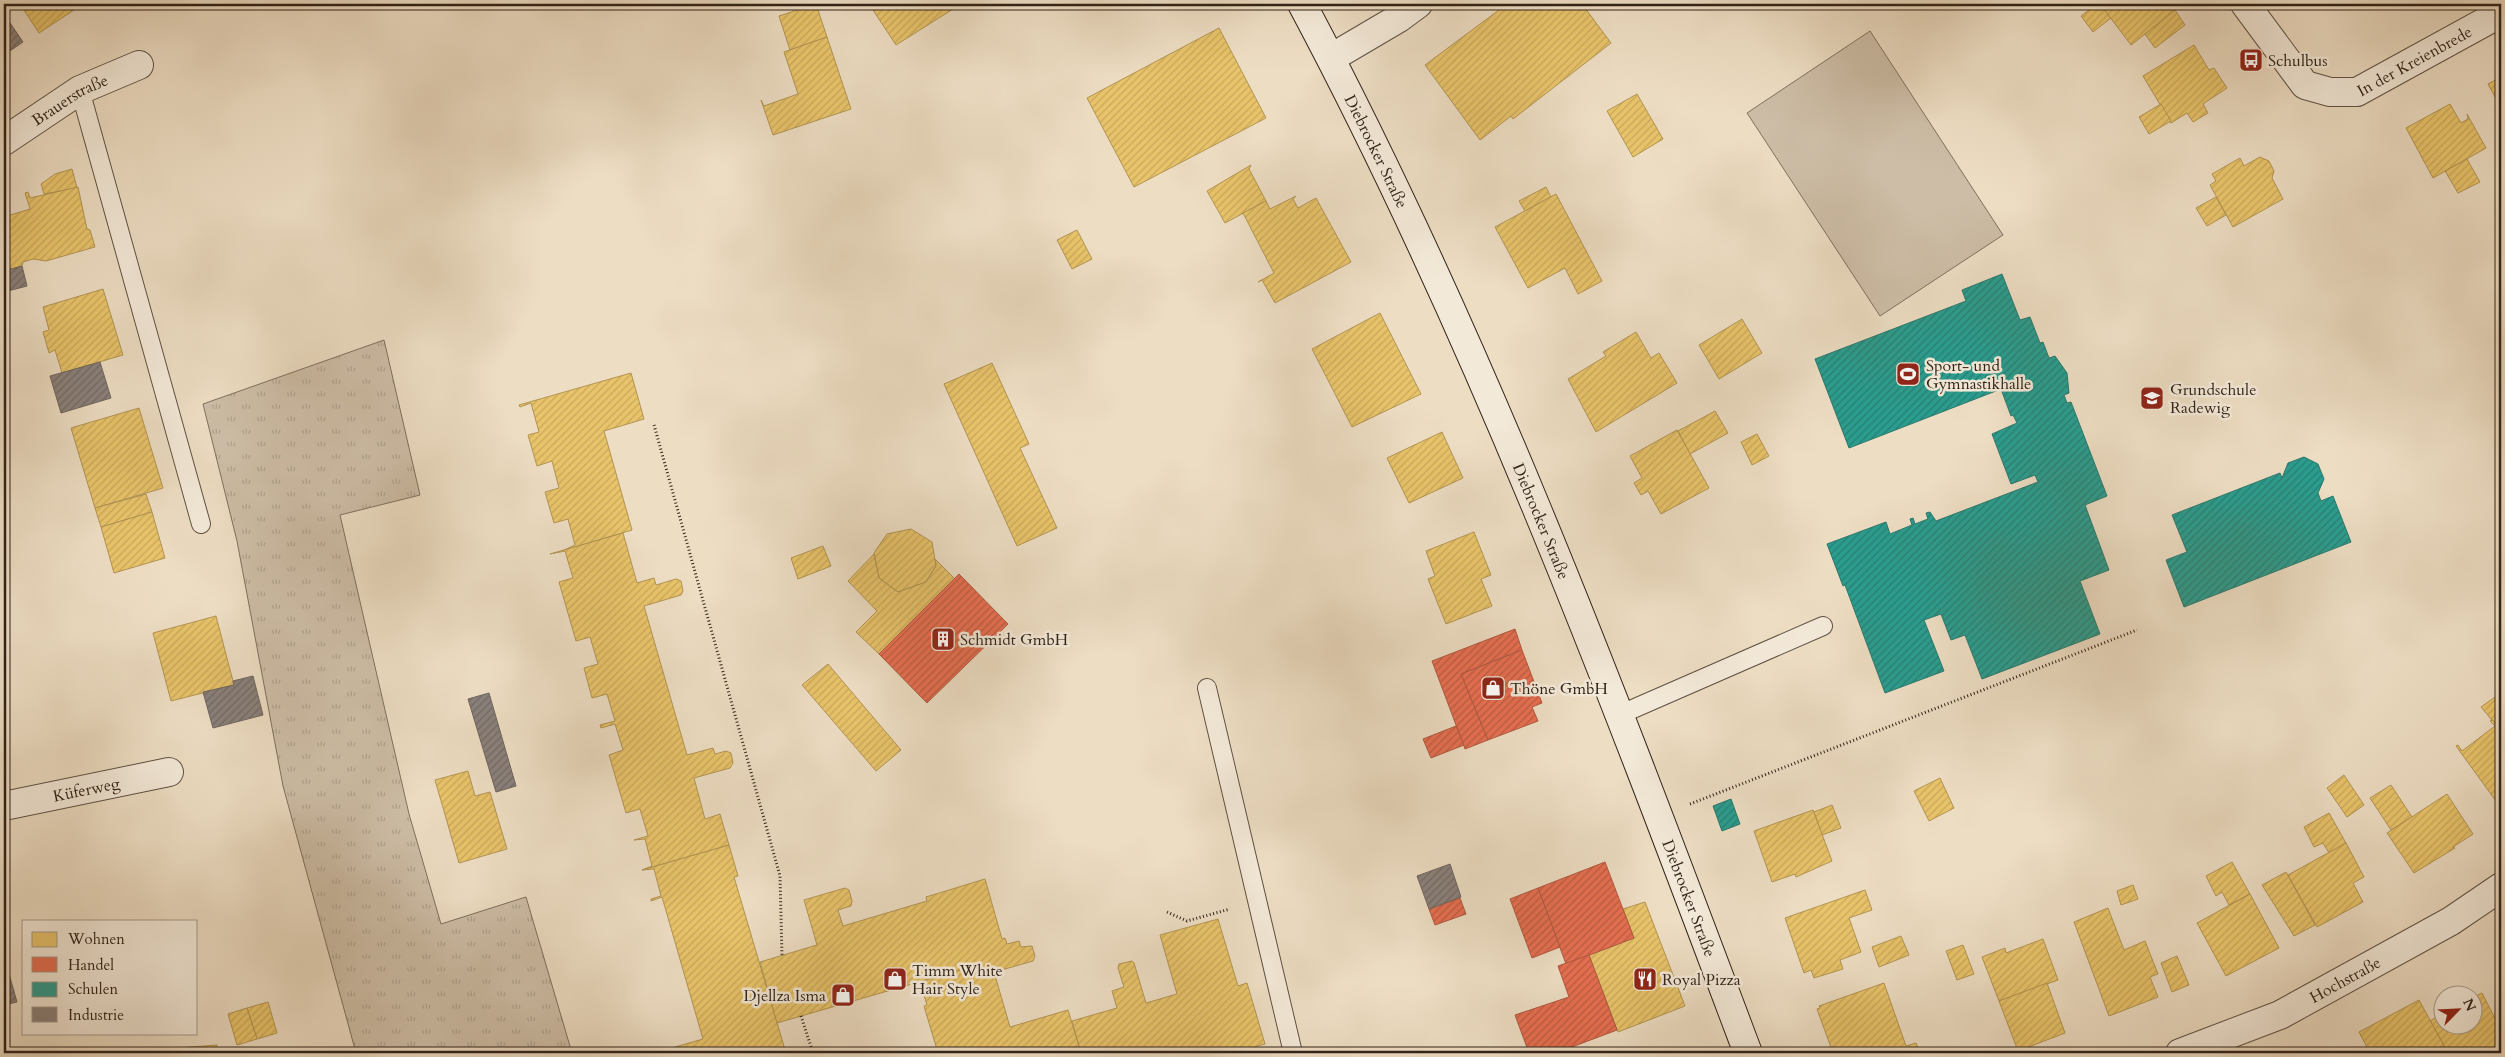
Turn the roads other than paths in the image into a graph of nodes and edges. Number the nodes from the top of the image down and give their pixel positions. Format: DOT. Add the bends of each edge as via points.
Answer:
graph roads {
  1 [pos="1302,4"];
  2 [pos="1418,4"];
  3 [pos="2245,4"];
  4 [pos="2501,12"];
  5 [pos="1331,58"];
  6 [pos="139,65"];
  7 [pos="80,90"];
  8 [pos="4,141"];
  9 [pos="201,524"];
  10 [pos="1823,626"];
  11 [pos="1206,688"];
  12 [pos="1619,715"];
  13 [pos="169,772"];
  14 [pos="4,806"];
  15 [pos="2501,886"];
  16 [pos="1293,1053"];
  17 [pos="1748,1053"];
  18 [pos="2180,1053"];
  1 -- 5 [label="main road, Diebrocker Straße"];
  2 -- 5 [label="main road"];
  3 -- 4 [label="main road, In der Kreienbrede" via="2305,85 2330,92 2357,92"];
  5 -- 12 [label="main road, Diebrocker Straße" via="1446,294 1521,468"];
  6 -- 7 [label="main road, Brauerstraße"];
  7 -- 8 [label="main road, Brauerstraße"];
  7 -- 9 [label="lane"];
  10 -- 12 [label="lane"];
  11 -- 16 [label="lane"];
  12 -- 17 [label="main road, Diebrocker Straße"];
  13 -- 14 [label="main road, Küferweg"];
  15 -- 18 [label="main road, Hochstraße" via="2451,921 2280,1014"];
}
